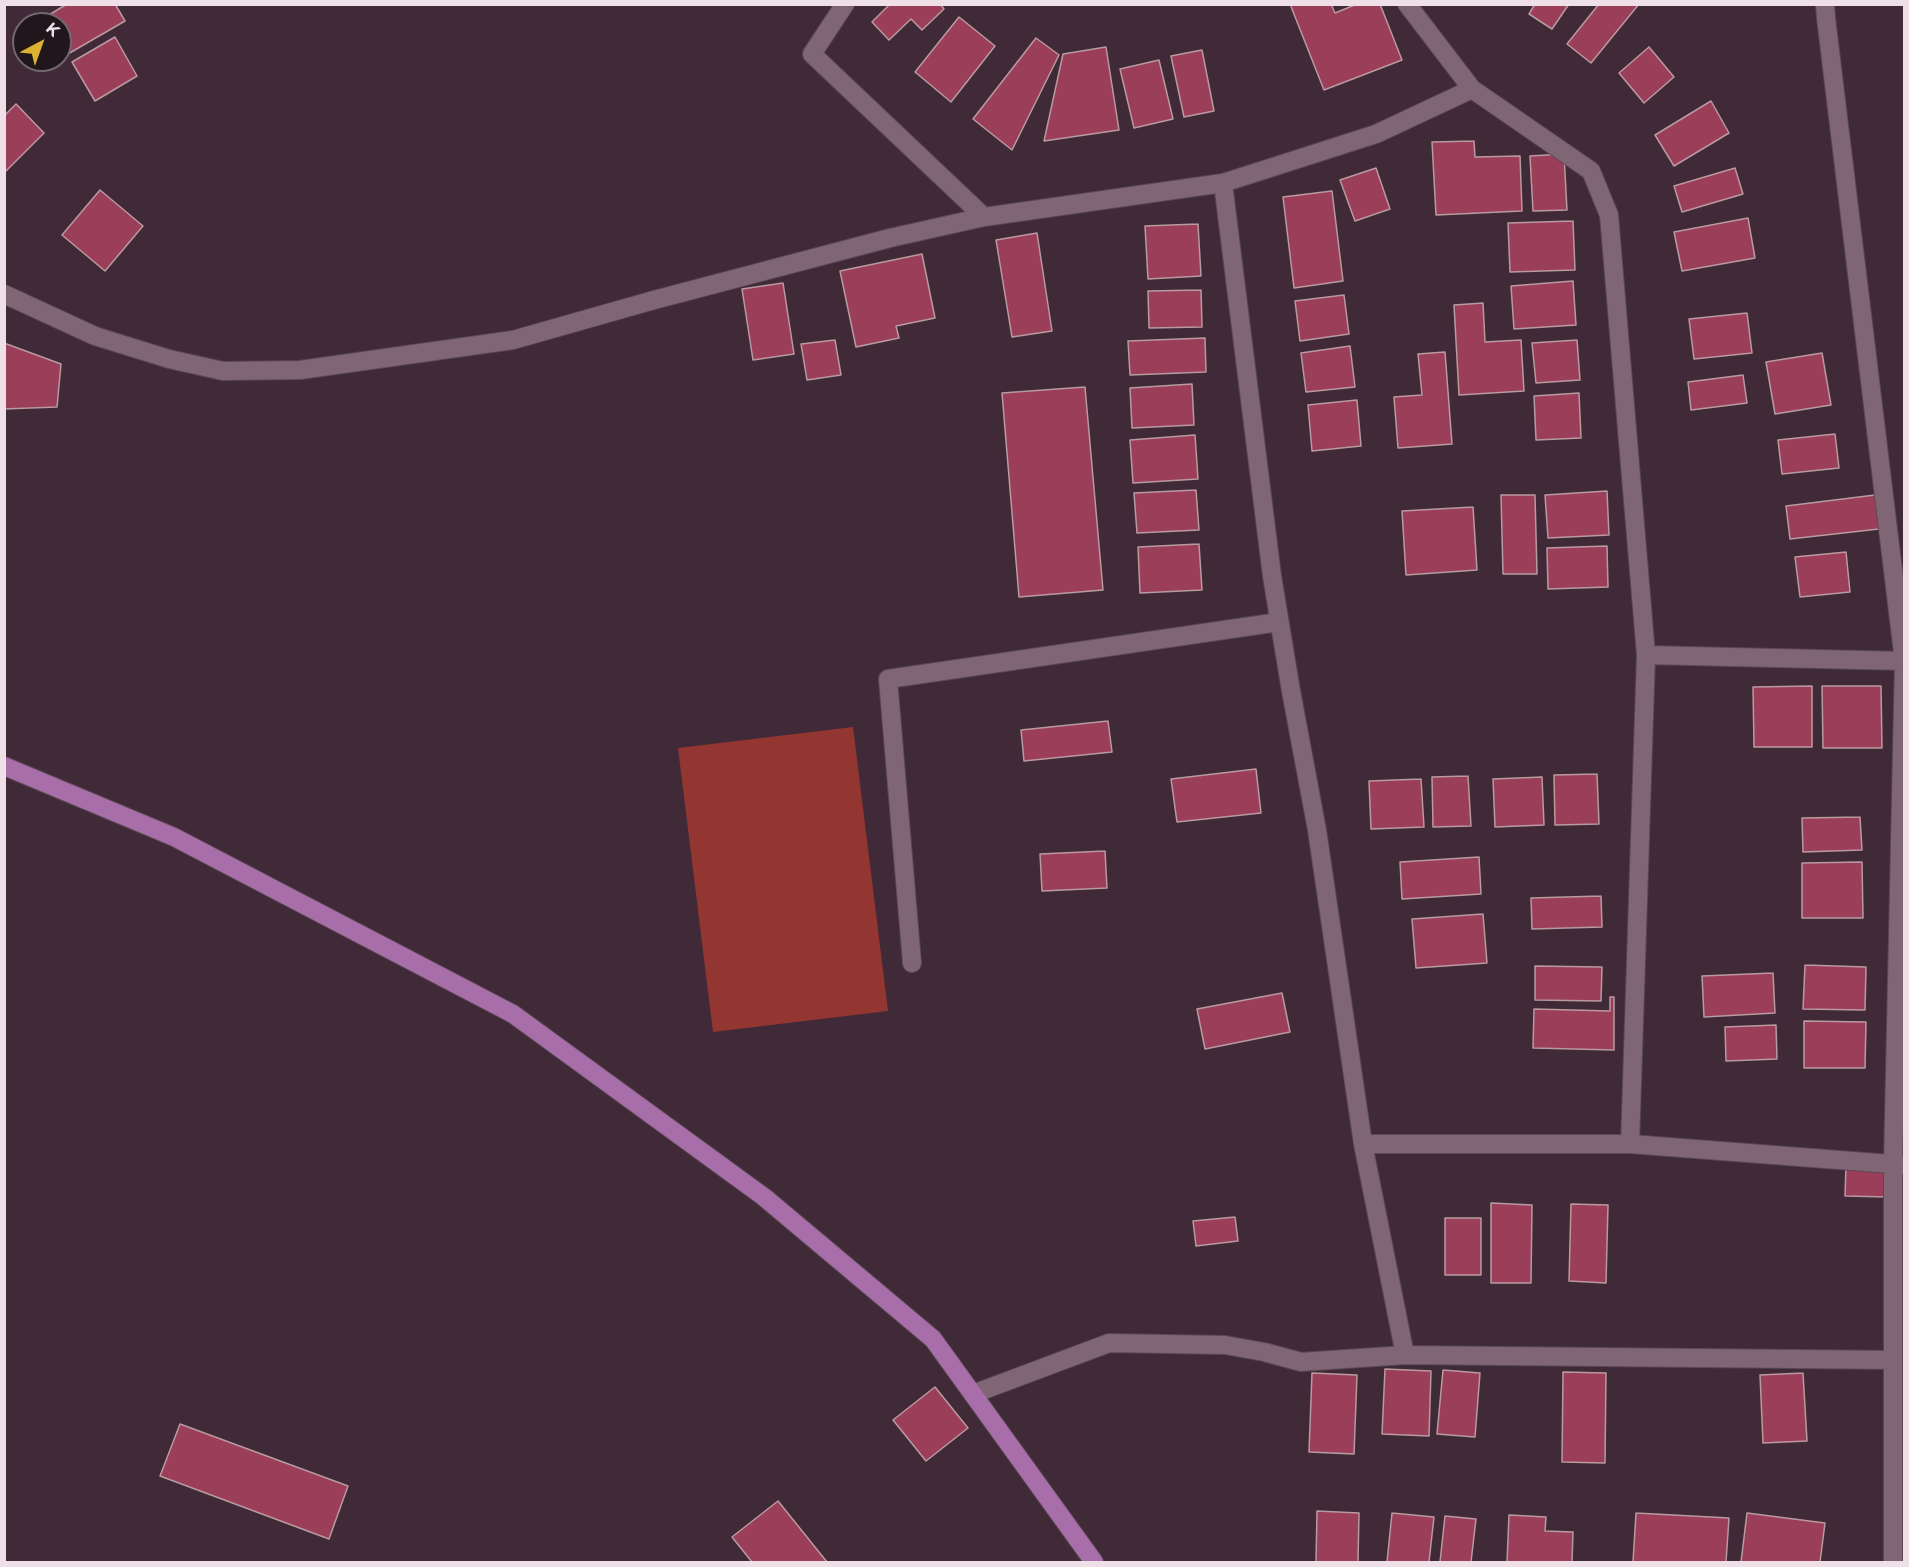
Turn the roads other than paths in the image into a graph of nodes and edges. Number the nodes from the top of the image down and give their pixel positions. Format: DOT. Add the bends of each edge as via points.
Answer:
graph roads {
  1 [pos="845,4"];
  2 [pos="1407,4"];
  3 [pos="1826,4"];
  4 [pos="1472,89"];
  5 [pos="1222,183"];
  6 [pos="984,217"];
  7 [pos="4,294"];
  8 [pos="1279,622"];
  9 [pos="1646,655"];
  10 [pos="1904,661"];
  11 [pos="4,766"];
  12 [pos="912,963"];
  13 [pos="1363,1144"];
  14 [pos="1630,1144"];
  15 [pos="1899,1164"];
  16 [pos="1405,1355"];
  17 [pos="1893,1360"];
  18 [pos="973,1394"];
  19 [pos="1094,1563"];
  20 [pos="1893,1563"];
  1 -- 6 [label="street" via="812,54"];
  2 -- 4 [label="street"];
  3 -- 10 [label="street"];
  4 -- 5 [label="street" via="1376,134"];
  4 -- 9 [label="street" via="1591,171 1609,214"];
  5 -- 6 [label="street"];
  5 -- 8 [label="street"];
  6 -- 7 [label="street" via="879,241 513,340 300,370 223,371 169,359 95,336"];
  8 -- 12 [label="street" via="888,679"];
  8 -- 13 [label="street" via="1317,830"];
  9 -- 10 [label="street"];
  9 -- 14 [label="street"];
  10 -- 15 [label="street"];
  11 -- 18 [label="main road" via="174,837 513,1014 764,1197 933,1339"];
  13 -- 14 [label="street"];
  13 -- 16 [label="street"];
  14 -- 15 [label="street"];
  15 -- 17 [label="street"];
  16 -- 17 [label="street"];
  16 -- 18 [label="street" via="1301,1362 1225,1345 1109,1342"];
  17 -- 20 [label="street"];
  18 -- 19 [label="main road"];
}
